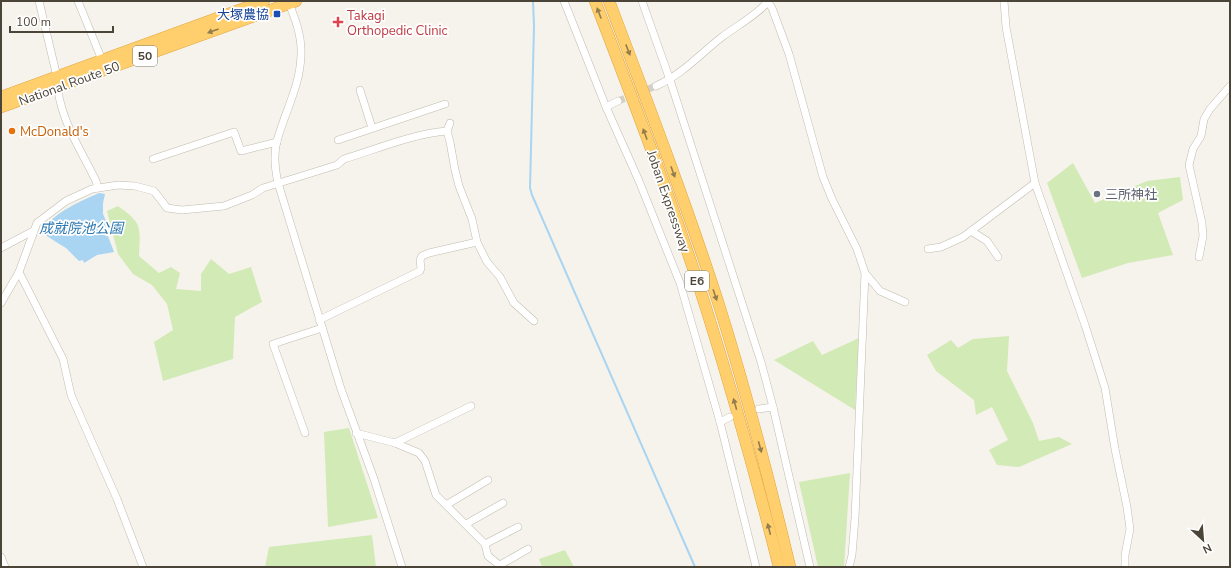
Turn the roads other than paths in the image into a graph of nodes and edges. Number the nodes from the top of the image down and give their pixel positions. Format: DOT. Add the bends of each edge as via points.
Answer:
graph roads {
  1 [pos="39,1"];
  2 [pos="78,1"];
  3 [pos="264,1"];
  4 [pos="564,1"];
  5 [pos="595,1"];
  6 [pos="609,1"];
  7 [pos="642,1"];
  8 [pos="768,1"];
  9 [pos="1004,1"];
  10 [pos="291,2"];
  11 [pos="102,60"];
  12 [pos="670,80"];
  13 [pos="57,82"];
  14 [pos="656,86"];
  15 [pos="1230,86"];
  16 [pos="360,90"];
  17 [pos="1,97"];
  18 [pos="618,101"];
  19 [pos="445,104"];
  20 [pos="1,107"];
  21 [pos="606,107"];
  22 [pos="450,123"];
  23 [pos="372,128"];
  24 [pos="447,131"];
  25 [pos="338,140"];
  26 [pos="277,142"];
  27 [pos="153,159"];
  28 [pos="1035,183"];
  29 [pos="278,184"];
  30 [pos="98,188"];
  31 [pos="34,231"];
  32 [pos="971,231"];
  33 [pos="478,242"];
  34 [pos="1,248"];
  35 [pos="928,249"];
  36 [pos="998,257"];
  37 [pos="1199,257"];
  38 [pos="19,272"];
  39 [pos="865,273"];
  40 [pos="1,302"];
  41 [pos="905,302"];
  42 [pos="319,320"];
  43 [pos="534,321"];
  44 [pos="322,328"];
  45 [pos="471,406"];
  46 [pos="773,407"];
  47 [pos="759,410"];
  48 [pos="730,417"];
  49 [pos="720,422"];
  50 [pos="305,433"];
  51 [pos="356,433"];
  52 [pos="395,444"];
  53 [pos="488,480"];
  54 [pos="503,502"];
  55 [pos="446,505"];
  56 [pos="466,524"];
  57 [pos="518,527"];
  58 [pos="485,544"];
  59 [pos="528,549"];
  60 [pos="1,557"];
  61 [pos="501,566"];
  62 [pos="5,567"];
  63 [pos="143,567"];
  64 [pos="402,567"];
  65 [pos="756,567"];
  66 [pos="778,567"];
  67 [pos="790,567"];
  68 [pos="810,567"];
  69 [pos="849,567"];
  70 [pos="1125,567"];
  1 -- 13 [label="street"];
  2 -- 11 [label="street"];
  3 -- 11 [label="highway, National Route 50 / 50"];
  4 -- 21 [label="street"];
  66 -- 5 [label="highway, Joban Expressway / E6, one-way" via="760,493 706,307"];
  6 -- 67 [label="highway, Joban Expressway / E6, one-way" via="641,84 718,304 772,489"];
  7 -- 12 [label="street"];
  8 -- 12 [label="street"];
  8 -- 39 [label="street" via="789,54 823,176 857,249"];
  9 -- 28 [label="street" via="1006,27"];
  10 -- 13 [label="highway, National Route 50 / 50, one-way"];
  10 -- 26 [label="street" via="301,45 300,67 296,89"];
  11 -- 13 [label="highway, National Route 50 / 50"];
  12 -- 14 [label="street"];
  12 -- 46 [label="street" via="732,268"];
  13 -- 17 [label="highway, National Route 50 / 50"];
  13 -- 20 [label="highway, National Route 50 / 50"];
  13 -- 30 [label="street" via="67,125"];
  15 -- 37 [label="street" via="1204,119 1201,136 1193,149 1189,165 1202,223 1203,236"];
  16 -- 23 [label="street"];
  18 -- 21 [label="street"];
  19 -- 23 [label="street"];
  21 -- 49 [label="street" via="680,283"];
  22 -- 24 [label="street"];
  23 -- 25 [label="street"];
  24 -- 29 [label="street" via="405,140 344,159 337,165"];
  24 -- 33 [label="street" via="459,186"];
  26 -- 27 [label="street" via="241,151 234,132"];
  26 -- 29 [label="street" via="275,158"];
  28 -- 32 [label="street"];
  28 -- 70 [label="street" via="1105,388 1130,530"];
  29 -- 30 [label="street" via="224,206 182,210 168,208 154,191 135,186"];
  29 -- 42 [label="street"];
  30 -- 31 [label="street" via="66,201 37,223"];
  31 -- 34 [label="street"];
  31 -- 38 [label="street"];
  32 -- 35 [label="street" via="950,243"];
  32 -- 36 [label="street" via="987,241"];
  33 -- 42 [label="street" via="422,256 420,271"];
  33 -- 43 [label="street" via="487,262 500,277 514,303"];
  38 -- 40 [label="street"];
  38 -- 63 [label="street" via="63,359 70,395 117,499"];
  39 -- 41 [label="street" via="880,291"];
  39 -- 69 [label="street" via="854,525"];
  42 -- 44 [label="street"];
  44 -- 50 [label="street" via="273,344"];
  44 -- 51 [label="street"];
  45 -- 52 [label="street"];
  46 -- 47 [label="street"];
  46 -- 68 [label="street"];
  48 -- 49 [label="street"];
  49 -- 65 [label="street"];
  51 -- 52 [label="street"];
  51 -- 64 [label="street" via="374,479"];
  52 -- 55 [label="street" via="419,453 425,461 436,495"];
  53 -- 55 [label="street"];
  54 -- 56 [label="street"];
  55 -- 56 [label="street"];
  56 -- 58 [label="street"];
  57 -- 58 [label="street"];
  58 -- 61 [label="street" via="488,556"];
  59 -- 61 [label="street"];
  60 -- 62 [label="street"];
}
